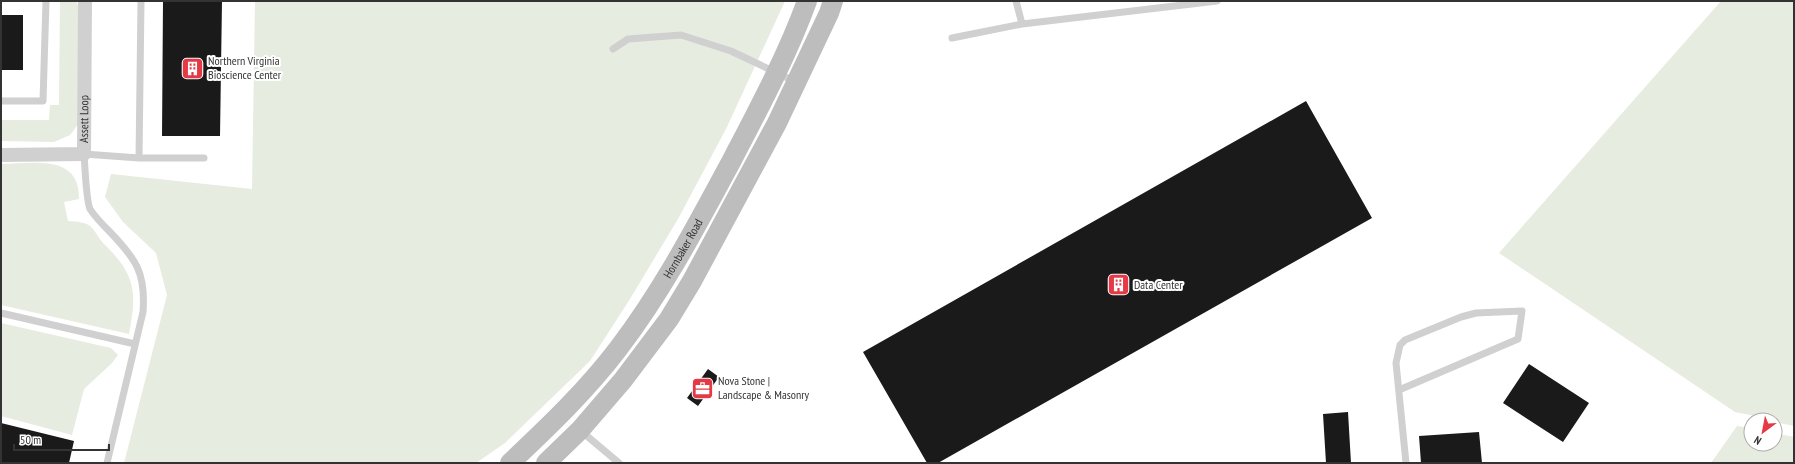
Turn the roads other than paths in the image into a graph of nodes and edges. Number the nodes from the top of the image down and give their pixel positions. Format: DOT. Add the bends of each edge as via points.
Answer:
graph roads {
  1 [pos="46,1"];
  2 [pos="85,1"];
  3 [pos="141,1"];
  4 [pos="807,1"];
  5 [pos="833,1"];
  6 [pos="1016,1"];
  7 [pos="1217,1"];
  8 [pos="1022,24"];
  9 [pos="952,38"];
  10 [pos="613,49"];
  11 [pos="777,72"];
  12 [pos="796,82"];
  13 [pos="1,101"];
  14 [pos="1,154"];
  15 [pos="84,154"];
  16 [pos="139,158"];
  17 [pos="204,158"];
  18 [pos="1,313"];
  19 [pos="136,344"];
  20 [pos="1399,390"];
  21 [pos="580,430"];
  22 [pos="612,461"];
  23 [pos="107,463"];
  24 [pos="510,463"];
  25 [pos="546,463"];
  26 [pos="619,463"];
  27 [pos="1406,463"];
  1 -- 13 [label="lane" via="43,101"];
  2 -- 15 [label="street, Assett Loop"];
  3 -- 16 [label="lane"];
  4 -- 11 [label="main road, Hornbaker Road"];
  5 -- 12 [label="main road, Hornbaker Road"];
  6 -- 8 [label="lane"];
  7 -- 8 [label="lane"];
  8 -- 9 [label="lane"];
  10 -- 11 [label="lane" via="628,39 681,35 731,51"];
  11 -- 12 [label="lane"];
  11 -- 24 [label="main road, Hornbaker Road" via="695,228 657,293 618,349 591,382"];
  12 -- 21 [label="main road, Hornbaker Road" via="723,226 681,300 644,354"];
  14 -- 15 [label="street, Assett Loop"];
  15 -- 16 [label="lane"];
  15 -- 19 [label="lane" via="89,207 126,248 136,263 141,279 143,312"];
  16 -- 17 [label="lane"];
  18 -- 19 [label="lane"];
  19 -- 23 [label="lane"];
  20 -- 20 [label="lane" via="1518,339 1522,311 1476,313 1405,340 1397,354"];
  20 -- 27 [label="lane"];
  21 -- 22 [label="lane"];
  21 -- 25 [label="main road, Hornbaker Road"];
  22 -- 26 [label="lane"];
}
